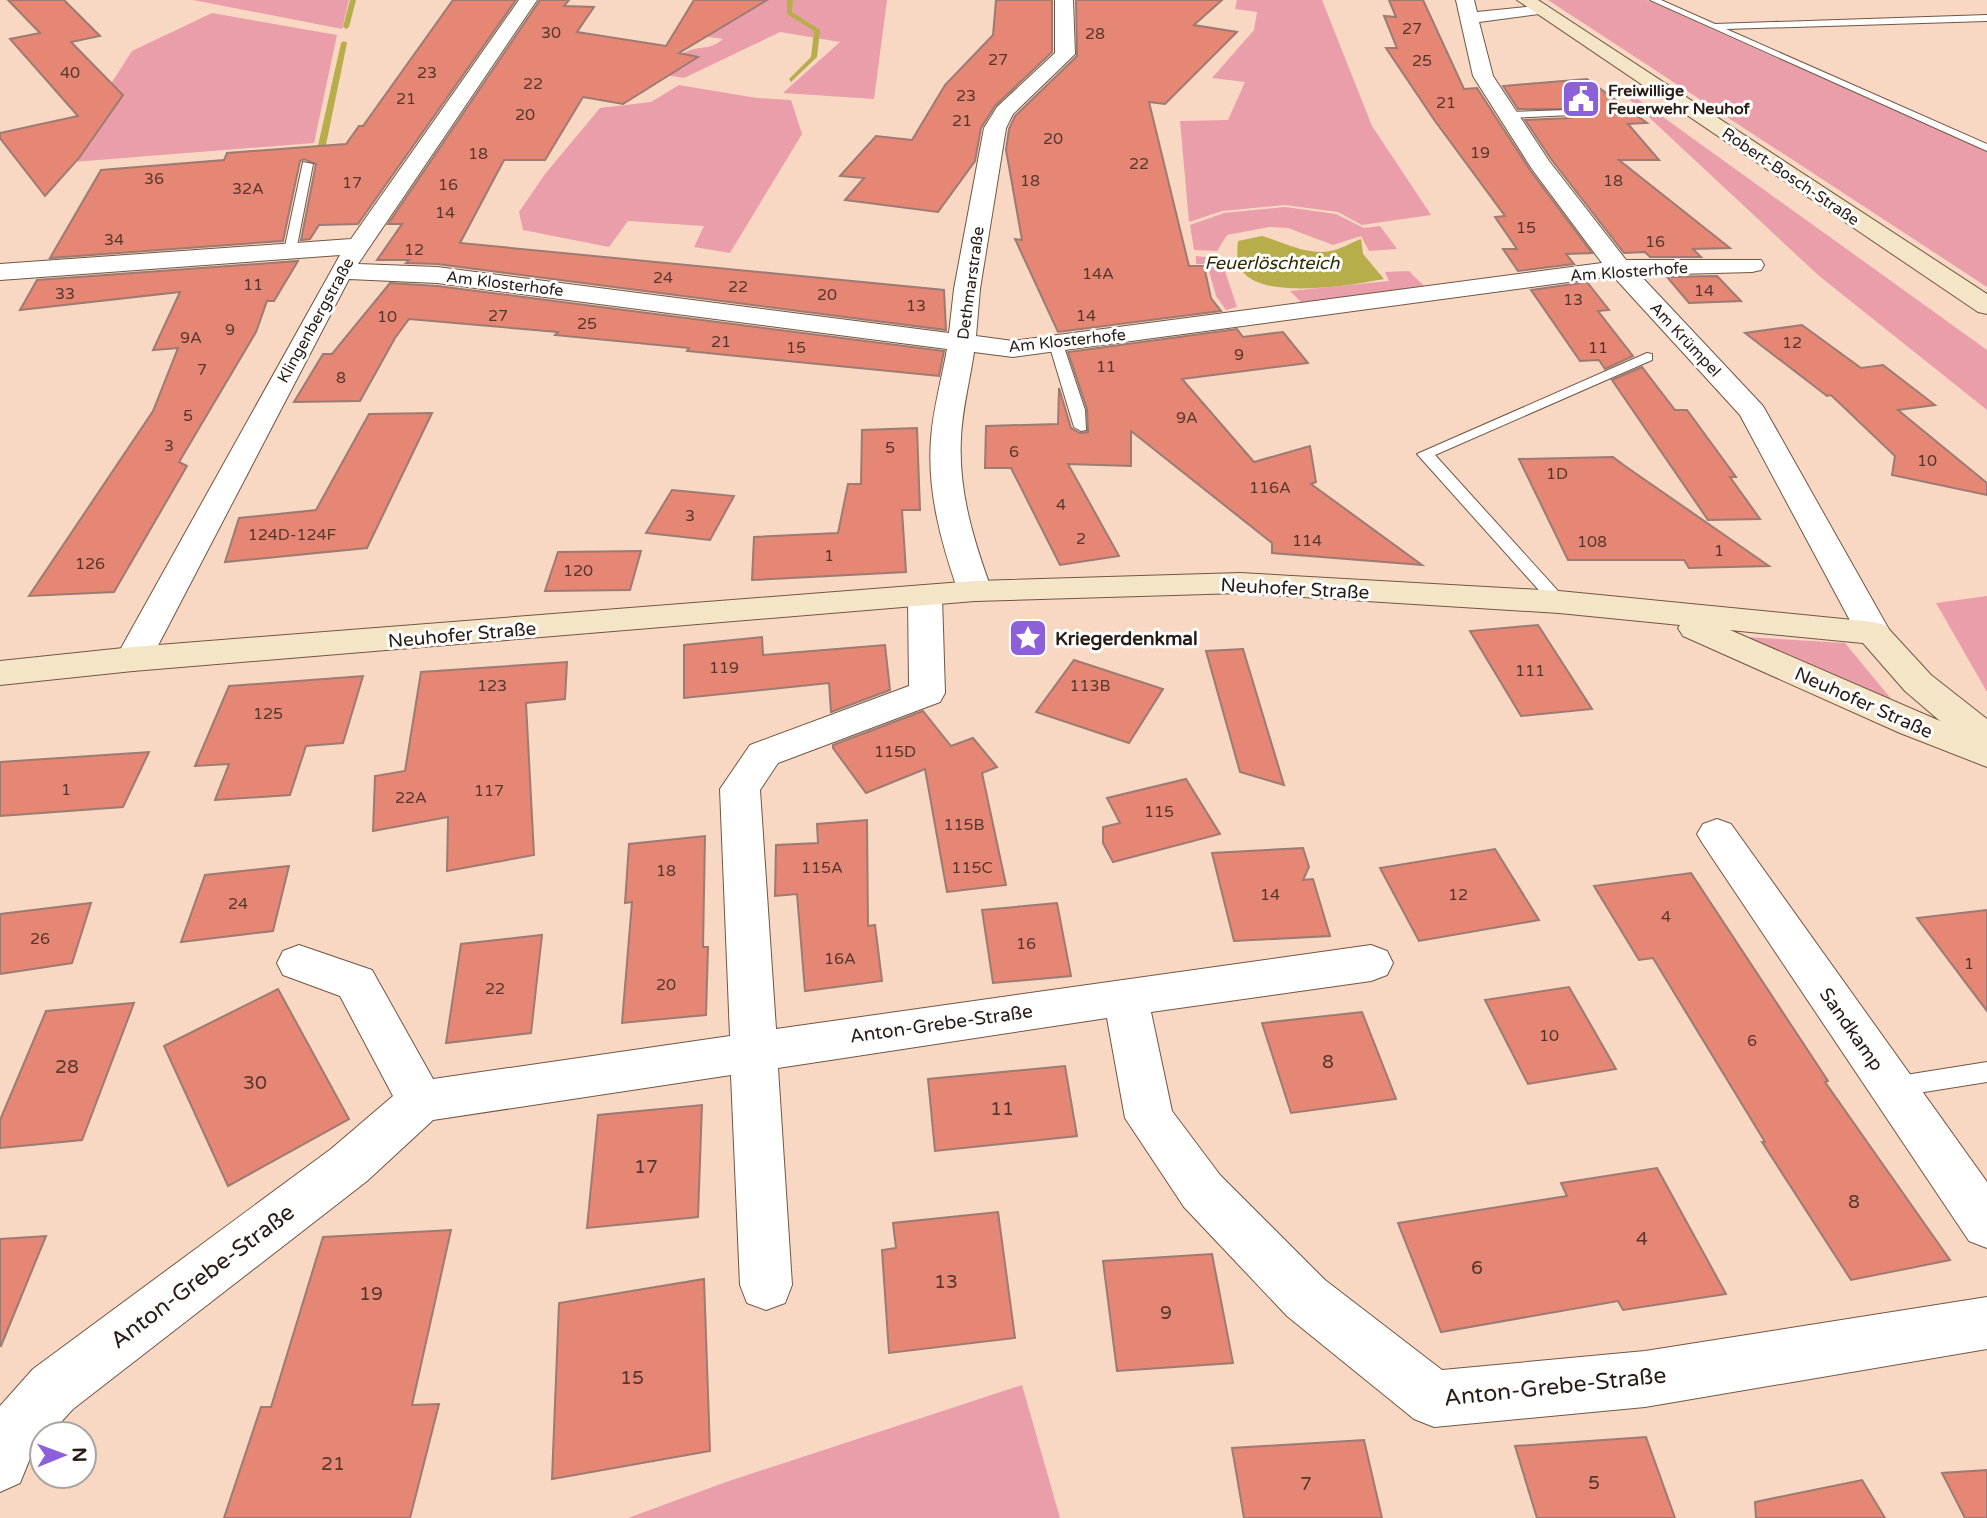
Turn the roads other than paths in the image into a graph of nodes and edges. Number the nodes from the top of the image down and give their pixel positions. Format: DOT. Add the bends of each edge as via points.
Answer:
graph roads {
  1 [pos="528,0"];
  2 [pos="1065,0"];
  3 [pos="1654,0"];
  4 [pos="1533,5"];
  5 [pos="1468,9"];
  6 [pos="1987,19"];
  7 [pos="1713,26"];
  8 [pos="1567,113"];
  9 [pos="1508,115"];
  10 [pos="1987,148"];
  11 [pos="307,164"];
  12 [pos="356,246"];
  13 [pos="290,251"];
  14 [pos="1752,265"];
  15 [pos="1619,268"];
  16 [pos="341,271"];
  17 [pos="0,272"];
  18 [pos="1987,306"];
  19 [pos="962,341"];
  20 [pos="1056,344"];
  21 [pos="1647,357"];
  22 [pos="1081,427"];
  23 [pos="975,591"];
  24 [pos="925,597"];
  25 [pos="1559,602"];
  26 [pos="1664,615"];
  27 [pos="1873,633"];
  28 [pos="134,659"];
  29 [pos="0,673"];
  30 [pos="1987,739"];
  31 [pos="1987,754"];
  32 [pos="1717,834"];
  33 [pos="299,963"];
  34 [pos="1371,963"];
  35 [pos="1126,997"];
  36 [pos="756,1050"];
  37 [pos="1987,1072"];
  38 [pos="1892,1087"];
  39 [pos="421,1101"];
  40 [pos="1987,1224"];
  41 [pos="766,1285"];
  42 [pos="1987,1323"];
  43 [pos="0,1463"];
  1 -- 12 [label="street, Klingenbergstraße"];
  2 -- 19 [label="street, Dethmarstraße" via="1065,54 1004,111 995,128"];
  3 -- 7 [label="lane"];
  4 -- 5 [label="street, Am Krümpel"];
  4 -- 18 [label="street, Robert-Bosch-Straße"];
  5 -- 9 [label="street, Am Krümpel" via="1483,76"];
  6 -- 7 [label="lane"];
  7 -- 10 [label="lane"];
  8 -- 9 [label="lane"];
  9 -- 15 [label="street, Am Krümpel"];
  11 -- 13 [label="lane"];
  12 -- 13 [label="street"];
  12 -- 16 [label="street, Klingenbergstraße"];
  13 -- 17 [label="street"];
  14 -- 15 [label="street, Am Klosterhofe"];
  15 -- 20 [label="street, Am Klosterhofe"];
  15 -- 27 [label="street, Am Krümpel" via="1753,412"];
  16 -- 19 [label="street, Am Klosterhofe" via="437,275"];
  16 -- 28 [label="street, Klingenbergstraße"];
  19 -- 20 [label="street, Am Klosterhofe" via="1013,349"];
  19 -- 23 [label="street, Dethmarstraße" via="946,438 947,480 957,540"];
  20 -- 22 [label="lane"];
  21 -- 25 [label="lane" via="1425,454"];
  23 -- 24 [label="street, Neuhofer Straße"];
  23 -- 25 [label="street, Neuhofer Straße" via="1240,583"];
  24 -- 28 [label="street, Neuhofer Straße"];
  24 -- 36 [label="street" via="928,693 764,754 740,789"];
  25 -- 26 [label="street, Neuhofer Straße"];
  26 -- 27 [label="street, Neuhofer Straße"];
  26 -- 31 [label="street, Neuhofer Straße" via="1908,724"];
  27 -- 30 [label="street, Neuhofer Straße" via="1918,683"];
  28 -- 29 [label="street, Neuhofer Straße"];
  32 -- 38 [label="street, Sandkamp"];
  33 -- 39 [label="street" via="356,983"];
  34 -- 35 [label="street, Anton-Grebe-Straße"];
  35 -- 36 [label="street, Anton-Grebe-Straße"];
  35 -- 42 [label="street, Anton-Grebe-Straße" via="1149,1118 1202,1191 1306,1298 1434,1399 1645,1379"];
  36 -- 39 [label="street, Anton-Grebe-Straße"];
  36 -- 41 [label="street"];
  37 -- 38 [label="lane"];
  38 -- 40 [label="street, Sandkamp"];
  39 -- 43 [label="street, Anton-Grebe-Straße" via="349,1165 52,1389 9,1437"];
}
